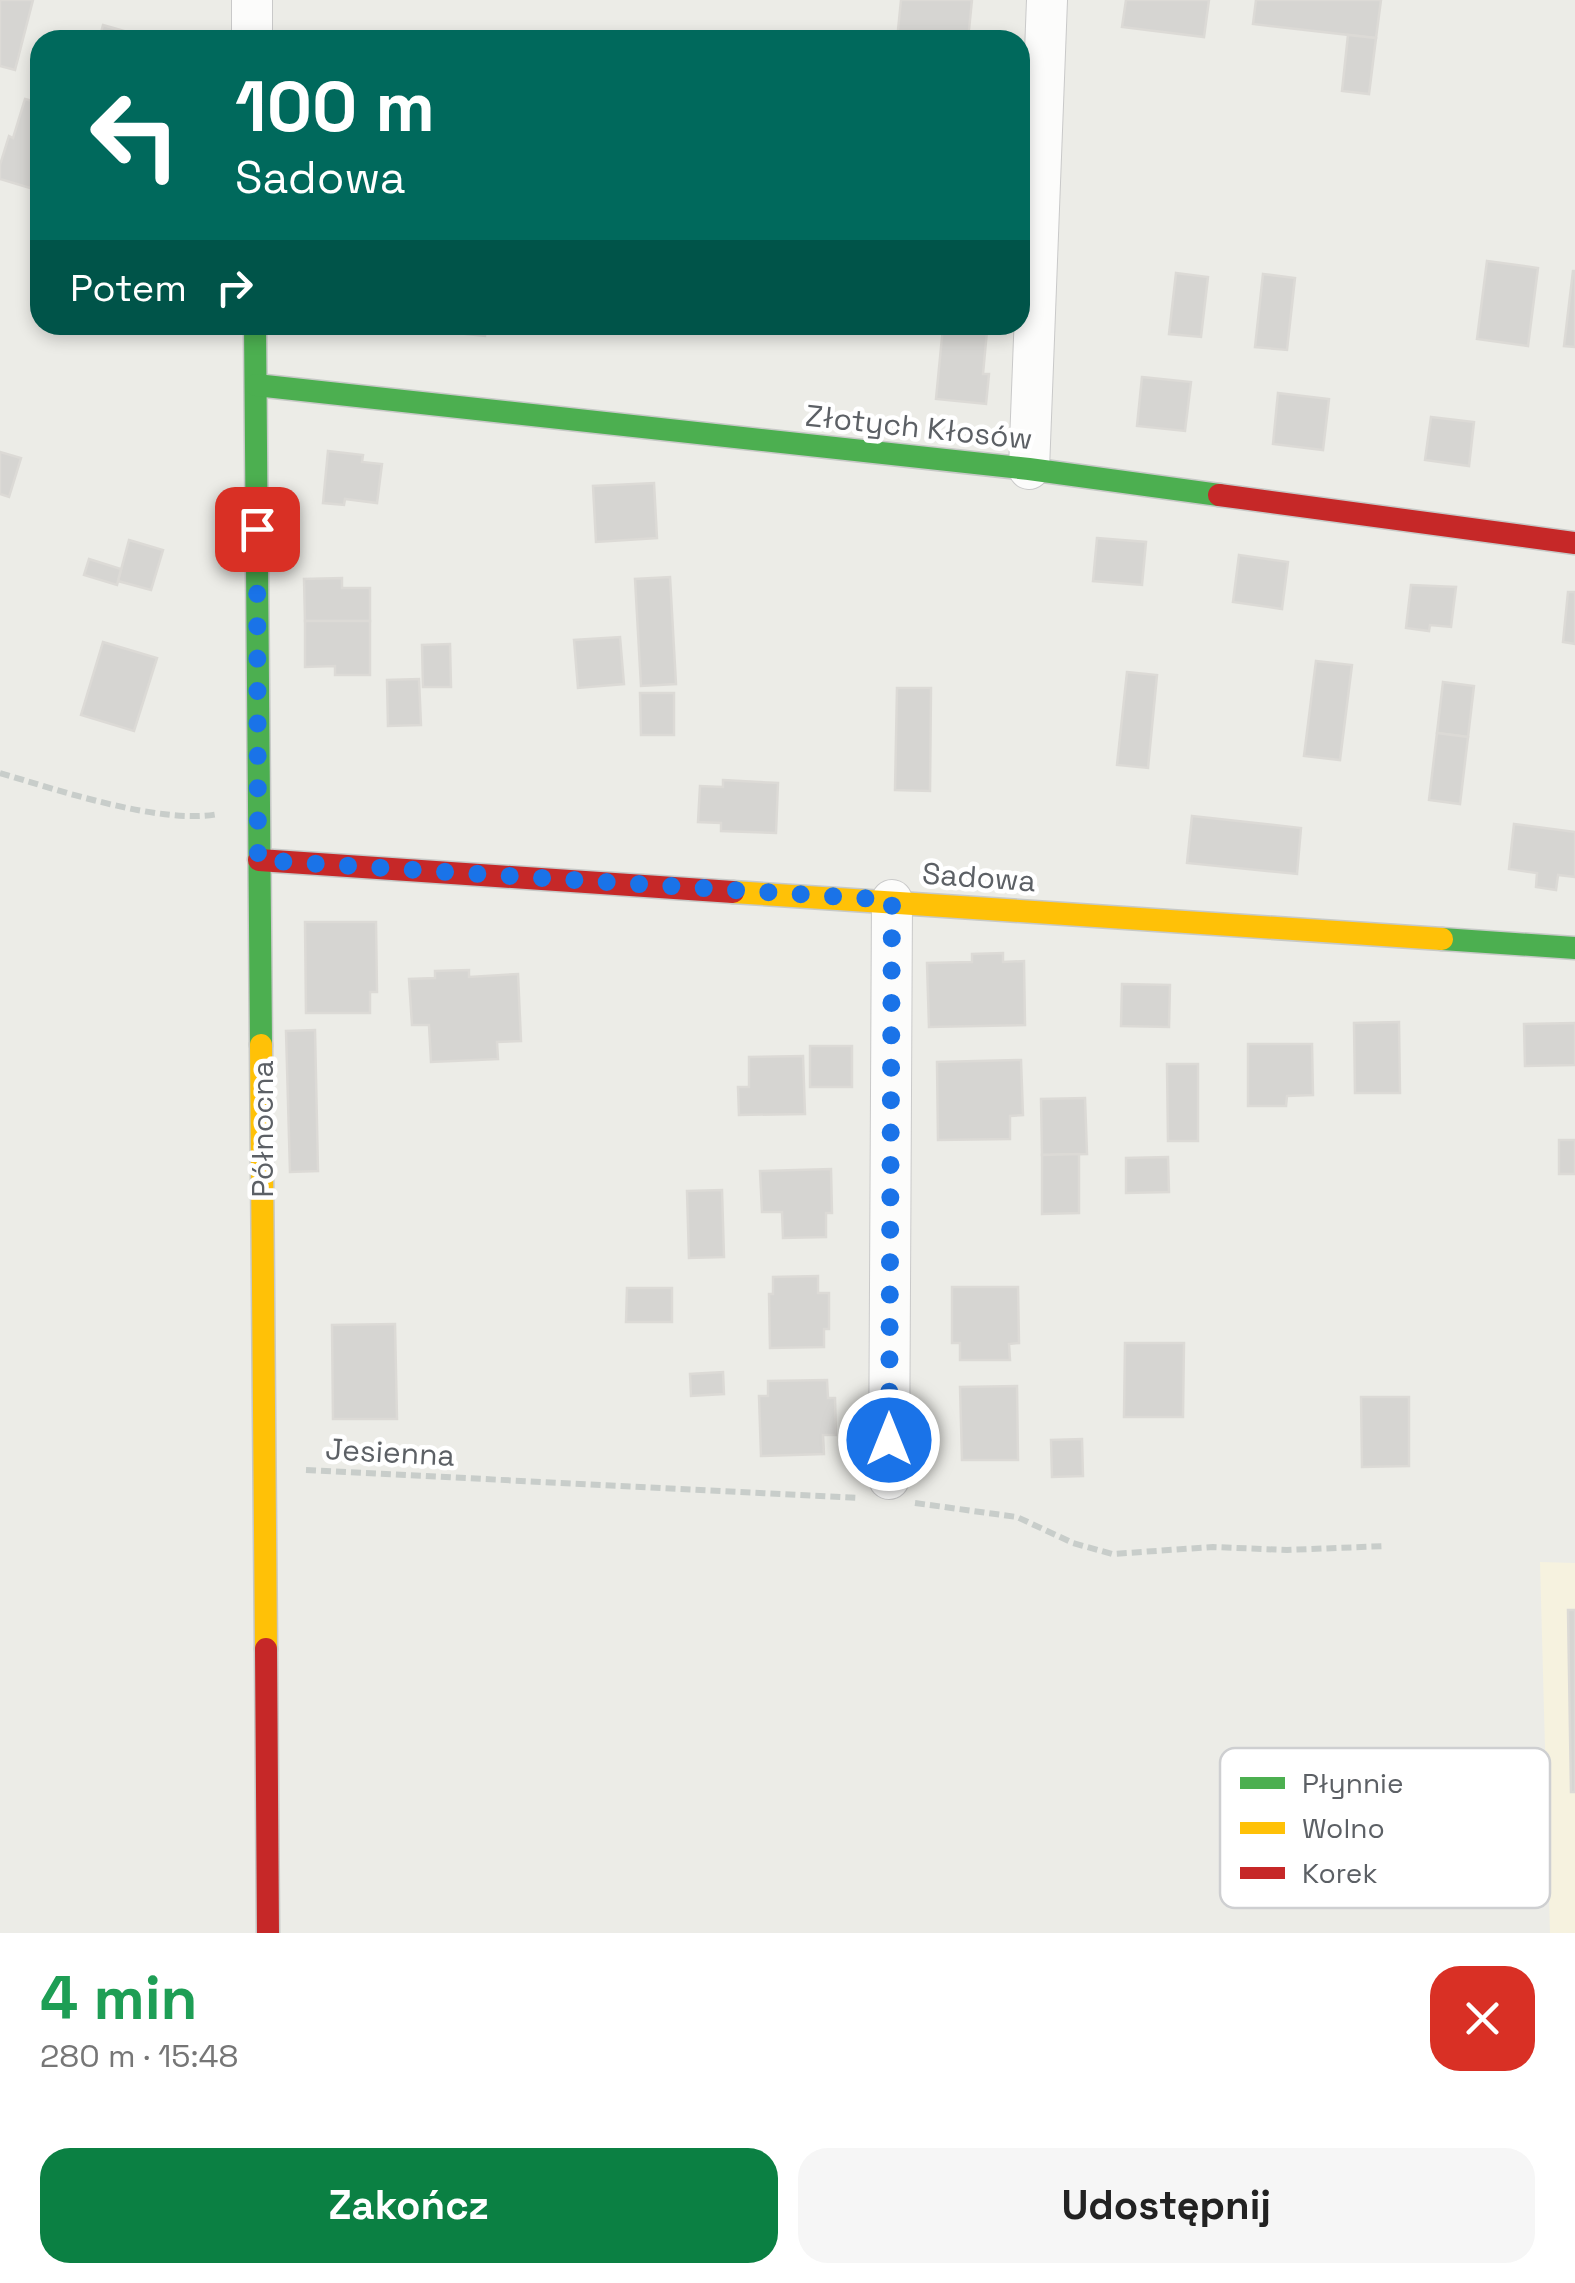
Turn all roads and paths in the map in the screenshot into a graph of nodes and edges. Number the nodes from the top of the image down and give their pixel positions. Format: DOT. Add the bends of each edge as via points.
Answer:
graph roads {
  1 [pos="252,0"];
  2 [pos="1047,0"];
  3 [pos="252,30"];
  4 [pos="255,335"];
  5 [pos="256,385"];
  6 [pos="1029,470"];
  7 [pos="1575,542"];
  8 [pos="0,772"];
  9 [pos="258,806"];
  10 [pos="258,860"];
  11 [pos="892,900"];
  12 [pos="1575,948"];
  13 [pos="265,1468"];
  14 [pos="889,1489"];
  15 [pos="1386,1546"];
  16 [pos="268,1933"];
  1 -- 3 [label="street"];
  2 -- 6 [label="street"];
  4 -- 5 [label="street, Północna"];
  5 -- 6 [label="street, Złotych Kłosów"];
  5 -- 9 [label="street, Północna"];
  6 -- 7 [label="street, Złotych Kłosów"];
  8 -- 9 [label="path" via="136,809 200,818"];
  9 -- 10 [label="street, Północna"];
  10 -- 11 [label="street, Sadowa"];
  10 -- 13 [label="street, Północna"];
  11 -- 12 [label="street, Sadowa"];
  11 -- 14 [label="street"];
  13 -- 14 [label="path, Jesienna"];
  13 -- 16 [label="street, Północna"];
  14 -- 15 [label="path, Jesienna" via="1016,1517 1112,1554"];
}
